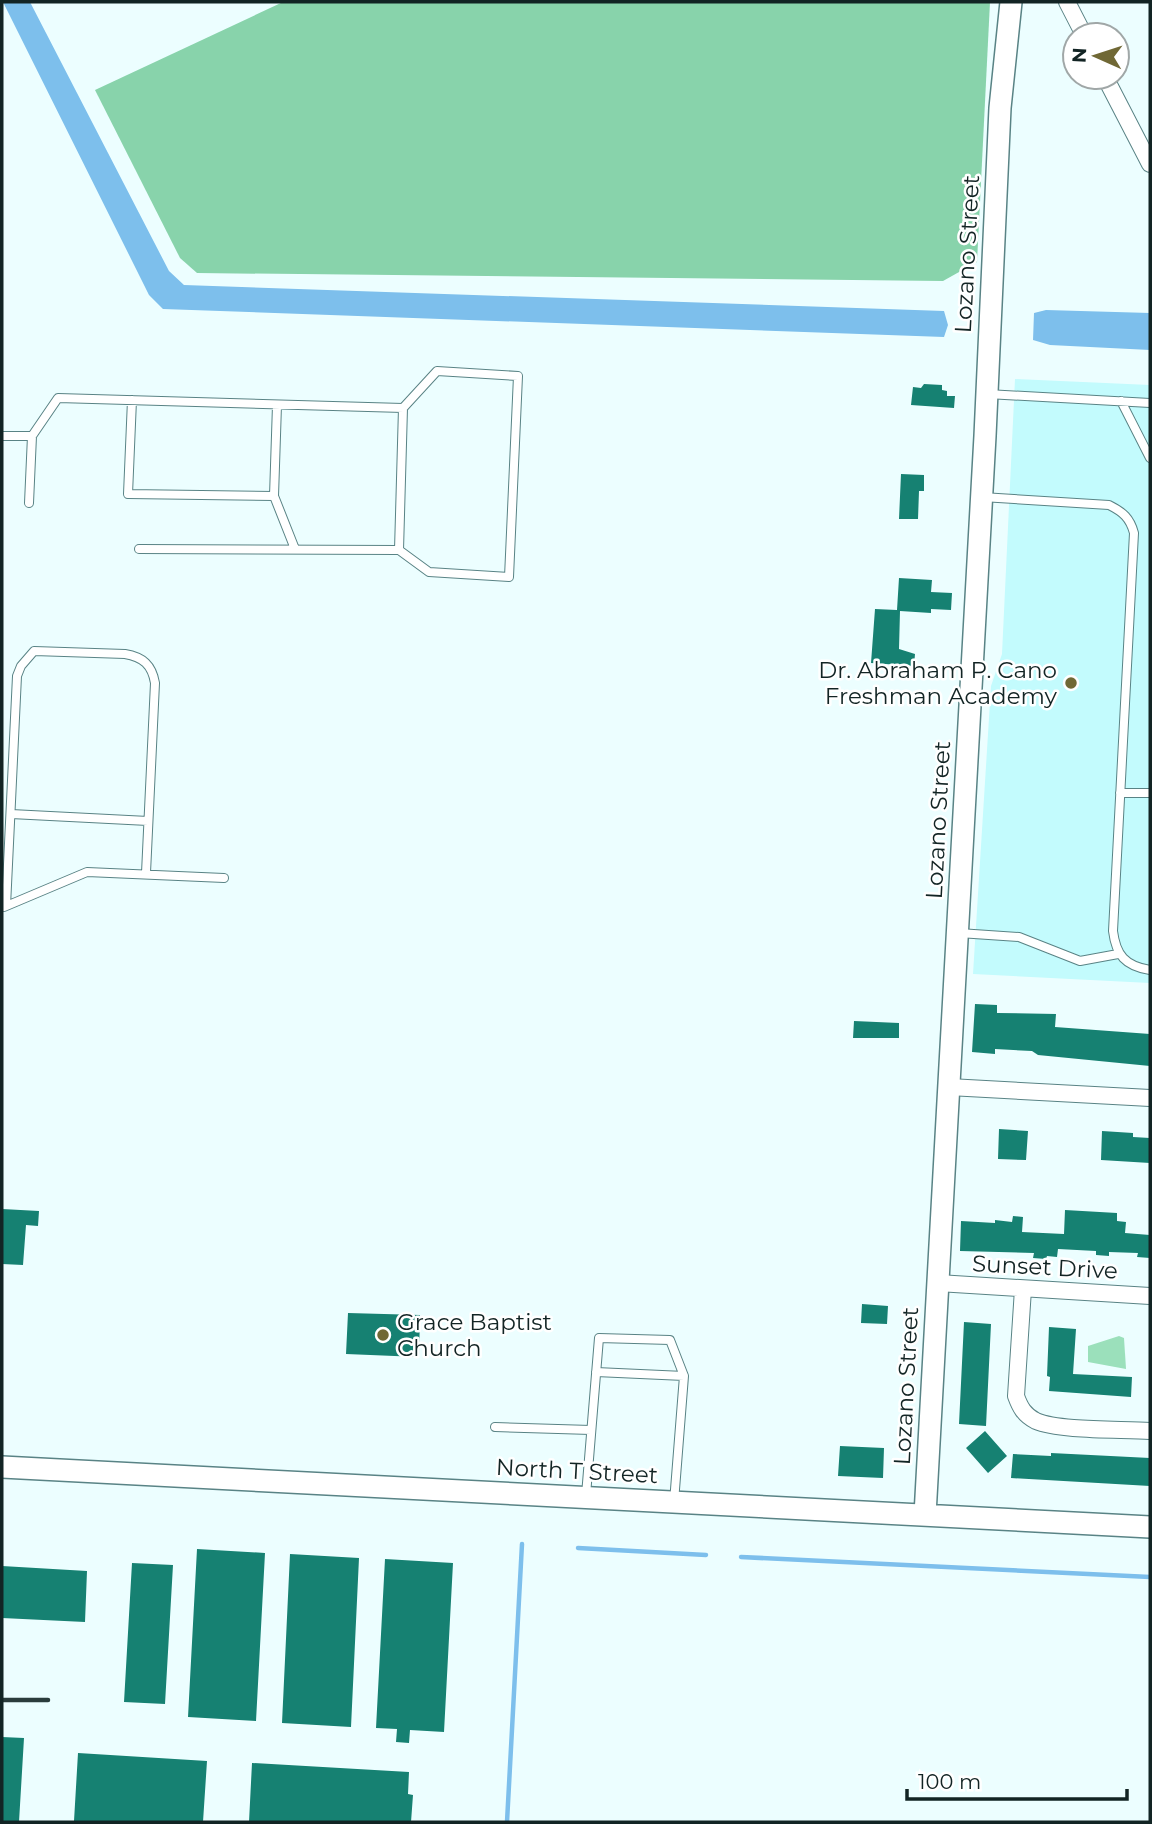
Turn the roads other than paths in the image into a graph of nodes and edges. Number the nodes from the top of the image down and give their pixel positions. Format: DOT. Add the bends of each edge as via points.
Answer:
graph roads {
  1 [pos="1011,2"];
  2 [pos="1067,2"];
  3 [pos="1077,21"];
  4 [pos="1112,91"];
  5 [pos="1150,164"];
  6 [pos="987,394"];
  7 [pos="132,400"];
  8 [pos="1121,401"];
  9 [pos="1150,403"];
  10 [pos="277,405"];
  11 [pos="403,408"];
  12 [pos="2,436"];
  13 [pos="33,436"];
  14 [pos="1150,458"];
  15 [pos="274,496"];
  16 [pos="982,497"];
  17 [pos="29,503"];
  18 [pos="139,549"];
  19 [pos="295,549"];
  20 [pos="398,550"];
  21 [pos="1120,793"];
  22 [pos="1150,793"];
  23 [pos="10,814"];
  24 [pos="148,821"];
  25 [pos="146,873"];
  26 [pos="224,878"];
  27 [pos="4,907"];
  28 [pos="957,933"];
  29 [pos="1118,954"];
  30 [pos="1150,970"];
  31 [pos="949,1087"];
  32 [pos="1150,1098"];
  33 [pos="938,1283"];
  34 [pos="1023,1289"];
  35 [pos="1150,1296"];
  36 [pos="596,1372"];
  37 [pos="684,1376"];
  38 [pos="495,1427"];
  39 [pos="592,1430"];
  40 [pos="1150,1431"];
  41 [pos="2,1467"];
  42 [pos="586,1497"];
  43 [pos="674,1502"];
  44 [pos="925,1515"];
  45 [pos="1150,1527"];
  1 -- 6 [label="street, Lozano Street" via="1000,108"];
  2 -- 3 [label="street"];
  4 -- 5 [label="street"];
  6 -- 8 [label="lane"];
  6 -- 16 [label="street, Lozano Street"];
  7 -- 10 [label="lane"];
  7 -- 13 [label="lane" via="58,398"];
  7 -- 15 [label="lane" via="128,494"];
  8 -- 9 [label="lane"];
  8 -- 14 [label="lane"];
  10 -- 11 [label="lane"];
  10 -- 15 [label="lane"];
  11 -- 20 [label="lane"];
  11 -- 20 [label="lane" via="437,371 518,376 509,577 429,572"];
  12 -- 13 [label="lane"];
  13 -- 17 [label="lane"];
  15 -- 19 [label="lane"];
  16 -- 21 [label="lane" via="1109,505 1131,524"];
  16 -- 28 [label="street, Lozano Street"];
  18 -- 19 [label="lane"];
  19 -- 20 [label="lane"];
  21 -- 22 [label="lane"];
  21 -- 29 [label="lane" via="1113,930"];
  23 -- 24 [label="lane"];
  23 -- 24 [label="lane" via="18,676 27,657 43,650 125,654 146,662 155,683"];
  23 -- 27 [label="lane"];
  24 -- 25 [label="lane"];
  25 -- 26 [label="lane"];
  25 -- 27 [label="lane" via="87,872"];
  28 -- 29 [label="lane" via="1019,937 1080,961"];
  28 -- 31 [label="street, Lozano Street"];
  29 -- 30 [label="lane" via="1125,962"];
  31 -- 32 [label="street"];
  31 -- 33 [label="street, Lozano Street"];
  33 -- 34 [label="street, Sunset Drive"];
  33 -- 44 [label="street, Lozano Street"];
  34 -- 35 [label="street, Sunset Drive"];
  34 -- 40 [label="street" via="1016,1396 1027,1416 1045,1423"];
  36 -- 37 [label="lane"];
  36 -- 37 [label="lane" via="599,1338 670,1340"];
  36 -- 39 [label="lane"];
  37 -- 43 [label="lane"];
  38 -- 39 [label="lane"];
  39 -- 42 [label="lane"];
  41 -- 42 [label="street, North T Street"];
  42 -- 43 [label="street, North T Street"];
  43 -- 44 [label="street, North T Street"];
  44 -- 45 [label="street, North T Street"];
}
